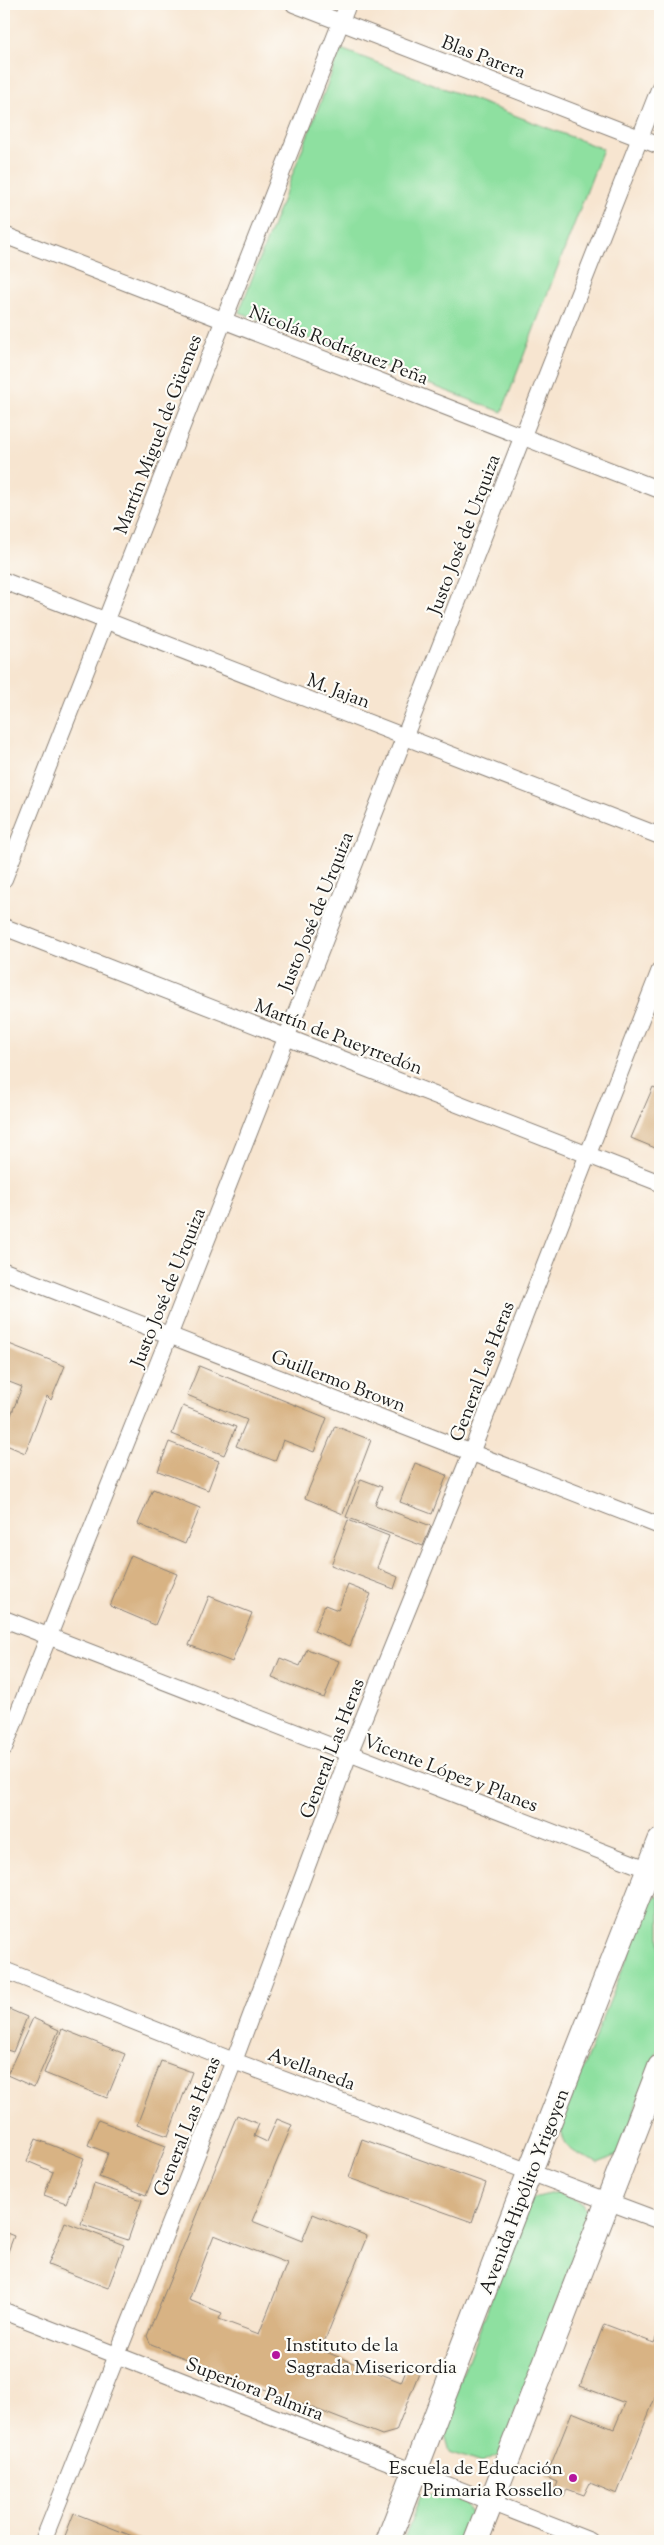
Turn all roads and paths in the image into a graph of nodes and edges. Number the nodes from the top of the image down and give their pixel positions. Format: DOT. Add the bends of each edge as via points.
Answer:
graph roads {
  1 [pos="294,4"];
  2 [pos="348,4"];
  3 [pos="341,22"];
  4 [pos="660,87"];
  5 [pos="640,138"];
  6 [pos="660,146"];
  7 [pos="4,235"];
  8 [pos="223,320"];
  9 [pos="523,437"];
  10 [pos="660,490"];
  11 [pos="4,581"];
  12 [pos="105,621"];
  13 [pos="405,737"];
  14 [pos="660,836"];
  15 [pos="4,879"];
  16 [pos="4,927"];
  17 [pos="660,970"];
  18 [pos="287,1037"];
  19 [pos="588,1154"];
  20 [pos="660,1183"];
  21 [pos="4,1271"];
  22 [pos="170,1336"];
  23 [pos="471,1452"];
  24 [pos="660,1526"];
  25 [pos="4,1619"];
  26 [pos="47,1636"];
  27 [pos="4,1748"];
  28 [pos="349,1754"];
  29 [pos="660,1841"];
  30 [pos="654,1872"];
  31 [pos="4,1970"];
  32 [pos="234,2061"];
  33 [pos="660,2067"];
  34 [pos="530,2171"];
  35 [pos="608,2201"];
  36 [pos="660,2221"];
  37 [pos="4,2311"];
  38 [pos="116,2355"];
  39 [pos="414,2471"];
  40 [pos="491,2502"];
  41 [pos="43,2541"];
  42 [pos="388,2541"];
  43 [pos="476,2541"];
  44 [pos="590,2541"];
  1 -- 3 [label="street, Blas Parera"];
  2 -- 3 [label="street, Martín Miguel de Güemes"];
  3 -- 5 [label="street, Blas Parera"];
  3 -- 8 [label="street, Martín Miguel de Güemes"];
  4 -- 5 [label="street, Justo José de Urquiza"];
  5 -- 6 [label="street, Blas Parera"];
  5 -- 9 [label="street, Justo José de Urquiza"];
  7 -- 8 [label="street, Nicolás Rodríguez Peña"];
  8 -- 9 [label="street, Nicolás Rodríguez Peña"];
  8 -- 12 [label="street, Martín Miguel de Güemes"];
  9 -- 10 [label="street, Nicolás Rodríguez Peña"];
  9 -- 13 [label="street, Justo José de Urquiza"];
  11 -- 12 [label="street, M. Jajan"];
  12 -- 13 [label="street, M. Jajan"];
  12 -- 15 [label="street, Martín Miguel de Güemes"];
  13 -- 14 [label="street, M. Jajan"];
  13 -- 18 [label="street, Justo José de Urquiza"];
  16 -- 18 [label="street, Martín de Pueyrredón"];
  17 -- 19 [label="street, General Las Heras"];
  18 -- 19 [label="street, Martín de Pueyrredón"];
  18 -- 22 [label="street, Justo José de Urquiza"];
  19 -- 20 [label="street, Martín de Pueyrredón"];
  19 -- 23 [label="street, General Las Heras"];
  21 -- 22 [label="street, Guillermo Brown"];
  22 -- 23 [label="street, Guillermo Brown"];
  22 -- 26 [label="street, Justo José de Urquiza"];
  23 -- 24 [label="street, Guillermo Brown"];
  23 -- 28 [label="street, General Las Heras"];
  25 -- 26 [label="street, Vicente López y Planes"];
  26 -- 27 [label="street, Justo José de Urquiza"];
  26 -- 28 [label="street, Vicente López y Planes"];
  28 -- 30 [label="street, Vicente López y Planes"];
  28 -- 32 [label="street, General Las Heras"];
  29 -- 30 [label="main road, Avenida Hipólito Yrigoyen"];
  30 -- 34 [label="main road, Avenida Hipólito Yrigoyen"];
  31 -- 32 [label="street, Avellaneda"];
  32 -- 34 [label="street, Avellaneda"];
  32 -- 38 [label="street, General Las Heras"];
  33 -- 35 [label="main road"];
  34 -- 35 [label="street, Avellaneda"];
  34 -- 39 [label="main road, Avenida Hipólito Yrigoyen"];
  35 -- 36 [label="street, Avellaneda"];
  35 -- 40 [label="main road"];
  37 -- 38 [label="street, Superiora Palmira"];
  38 -- 39 [label="street, Superiora Palmira"];
  38 -- 41 [label="street, General Las Heras"];
  39 -- 40 [label="street, Superiora Palmira"];
  39 -- 42 [label="main road, Avenida Hipólito Yrigoyen"];
  40 -- 43 [label="main road"];
  40 -- 44 [label="street, Superiora Palmira"];
}
